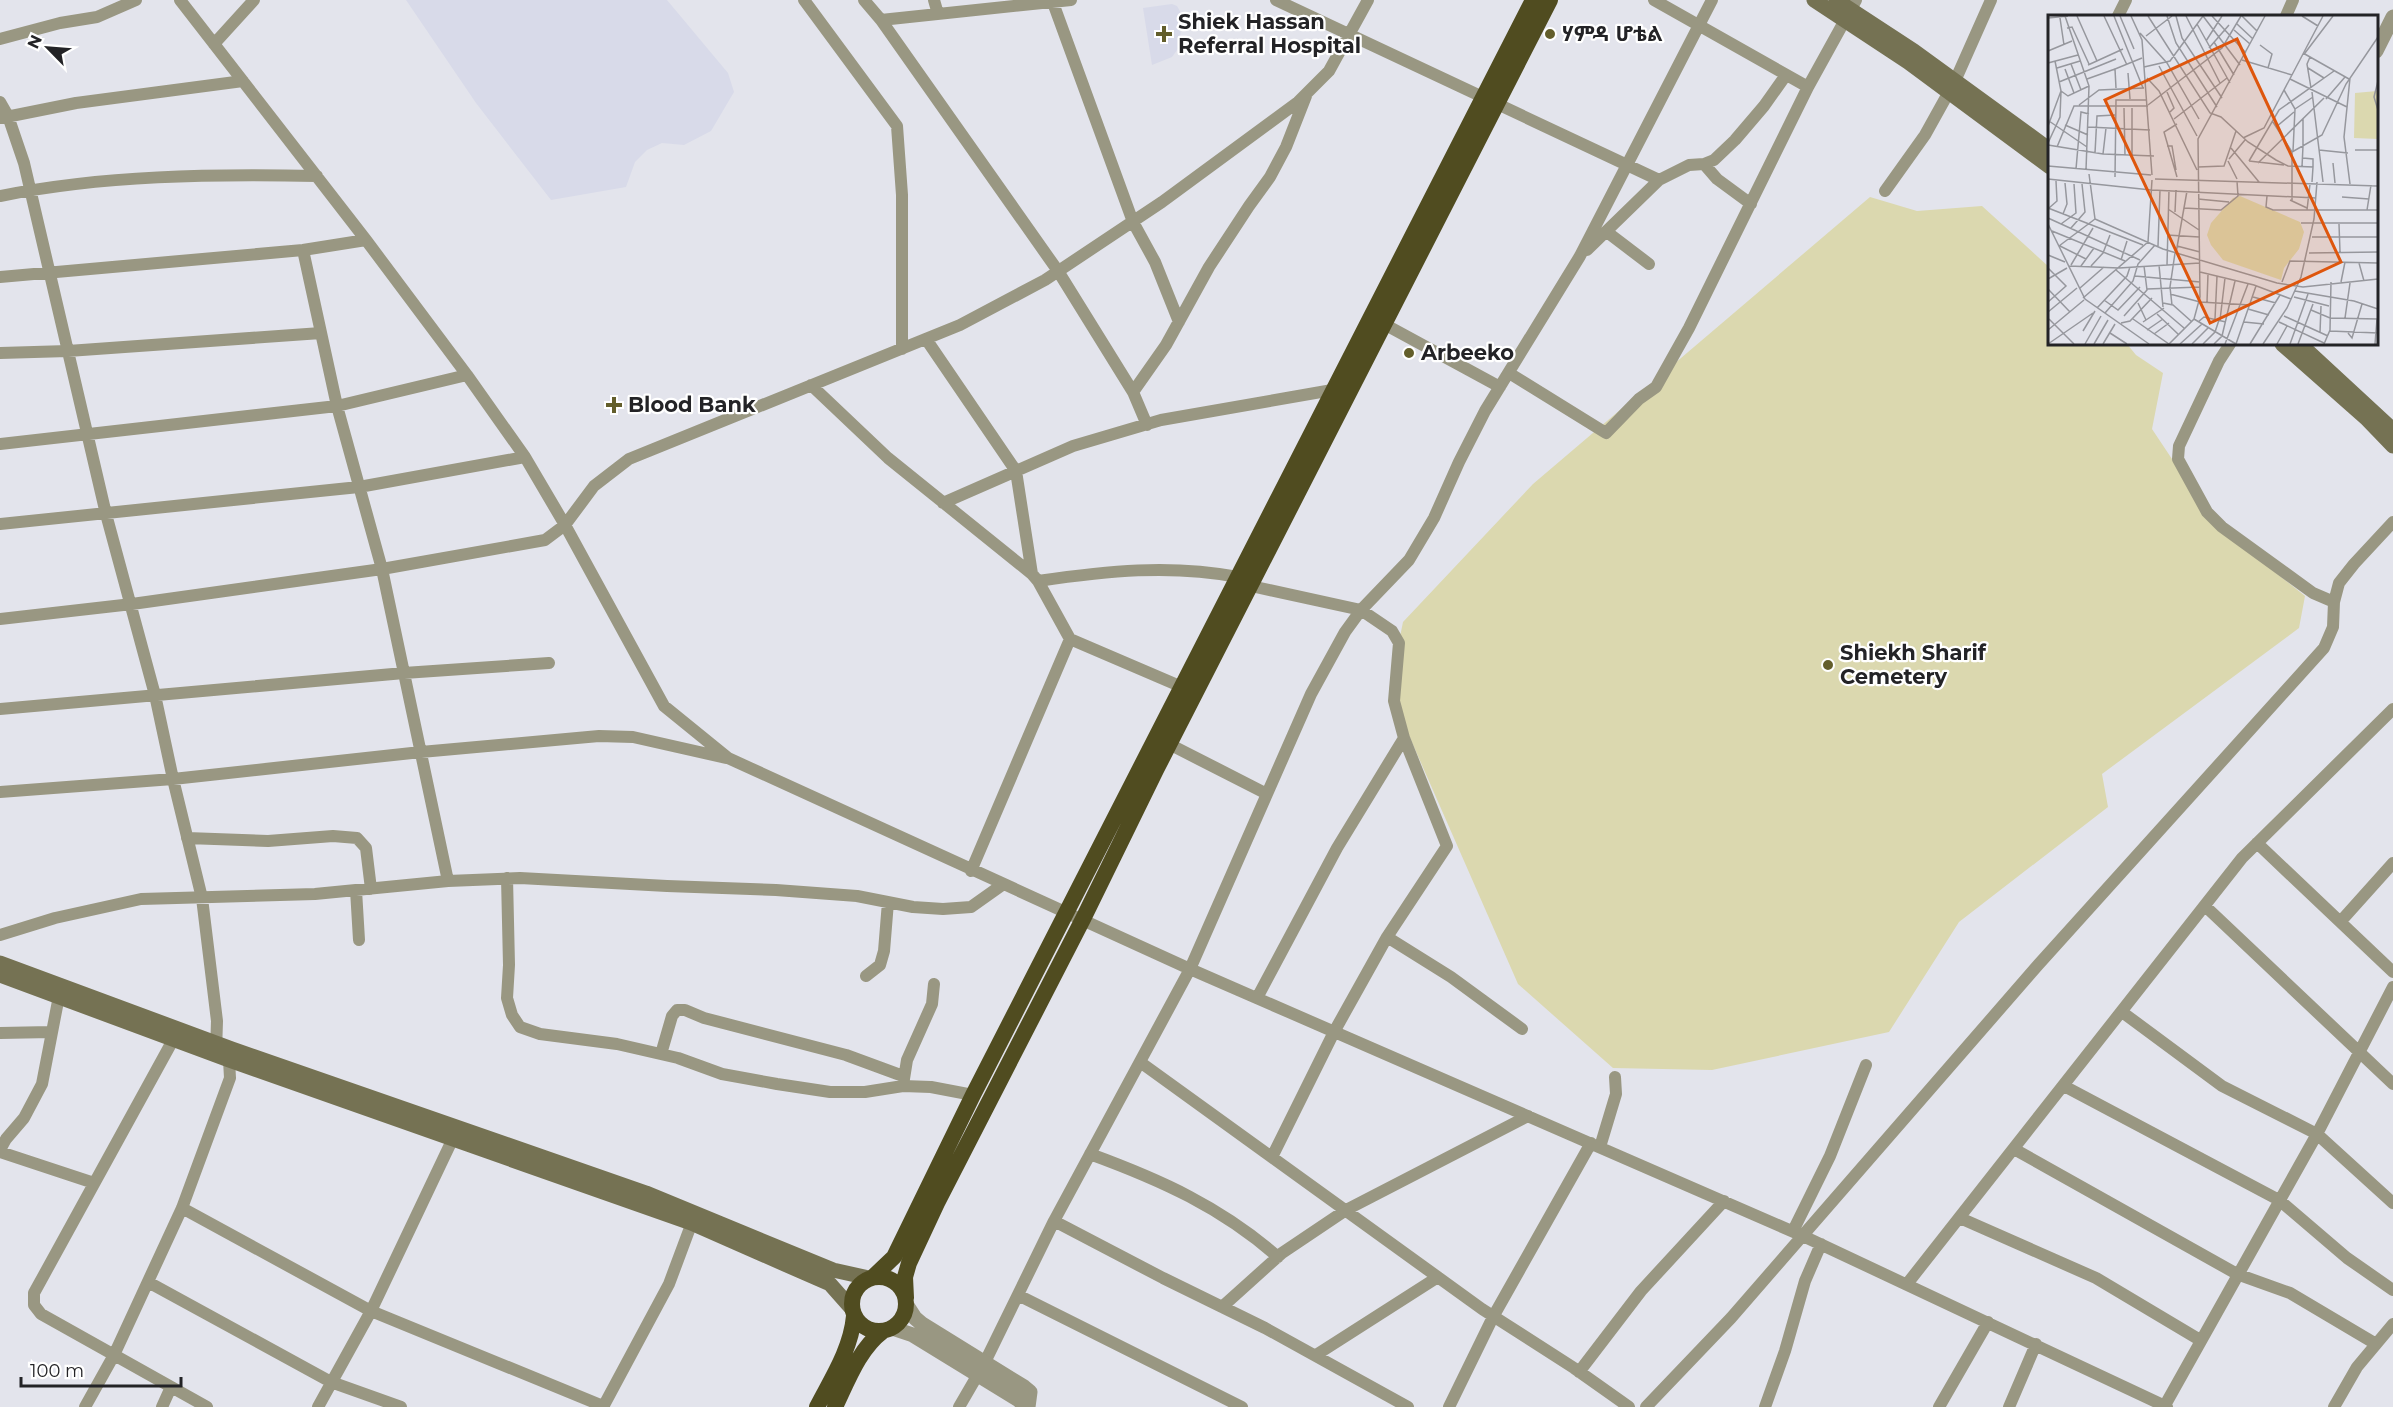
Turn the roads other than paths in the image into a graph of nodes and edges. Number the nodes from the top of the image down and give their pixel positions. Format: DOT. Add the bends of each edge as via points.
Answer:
graph roads {
  1 [pos="136,0"];
  2 [pos="180,0"];
  3 [pos="254,0"];
  4 [pos="804,0"];
  5 [pos="864,0"];
  6 [pos="934,0"];
  7 [pos="1071,0"];
  8 [pos="1276,0"];
  9 [pos="1368,0"];
  10 [pos="1533,0"];
  11 [pos="1550,0"];
  12 [pos="1654,0"];
  13 [pos="1712,0"];
  14 [pos="1814,0"];
  15 [pos="1836,0"];
  16 [pos="1991,0"];
  17 [pos="2126,0"];
  18 [pos="2293,0"];
  19 [pos="1053,1"];
  20 [pos="1851,11"];
  21 [pos="938,14"];
  22 [pos="2118,15"];
  23 [pos="2286,15"];
  24 [pos="2393,17"];
  25 [pos="880,20"];
  26 [pos="1697,27"];
  27 [pos="1350,34"];
  28 [pos="0,39"];
  29 [pos="214,44"];
  30 [pos="2378,47"];
  31 [pos="1786,75"];
  32 [pos="243,81"];
  33 [pos="1808,87"];
  34 [pos="1952,87"];
  35 [pos="1308,92"];
  36 [pos="1490,100"];
  37 [pos="0,102"];
  38 [pos="4,117"];
  39 [pos="2048,149"];
  40 [pos="1704,164"];
  41 [pos="1628,165"];
  42 [pos="2048,166"];
  43 [pos="317,176"];
  44 [pos="1659,180"];
  45 [pos="30,190"];
  46 [pos="1885,191"];
  47 [pos="0,196"];
  48 [pos="1751,204"];
  49 [pos="1133,222"];
  50 [pos="1607,232"];
  51 [pos="366,240"];
  52 [pos="303,250"];
  53 [pos="1580,256"];
  54 [pos="1649,264"];
  55 [pos="1058,271"];
  56 [pos="50,274"];
  57 [pos="0,277"];
  58 [pos="1179,322"];
  59 [pos="1384,324"];
  60 [pos="321,333"];
  61 [pos="926,339"];
  62 [pos="2229,345"];
  63 [pos="2283,345"];
  64 [pos="2301,345"];
  65 [pos="902,348"];
  66 [pos="68,351"];
  67 [pos="0,353"];
  68 [pos="1509,373"];
  69 [pos="467,375"];
  70 [pos="811,385"];
  71 [pos="1500,387"];
  72 [pos="1351,388"];
  73 [pos="1334,390"];
  74 [pos="1133,392"];
  75 [pos="337,406"];
  76 [pos="1147,425"];
  77 [pos="2393,430"];
  78 [pos="87,434"];
  79 [pos="0,444"];
  80 [pos="2393,446"];
  81 [pos="525,457"];
  82 [pos="1016,471"];
  83 [pos="359,487"];
  84 [pos="943,503"];
  85 [pos="106,514"];
  86 [pos="2393,522"];
  87 [pos="0,524"];
  88 [pos="565,525"];
  89 [pos="382,570"];
  90 [pos="1035,577"];
  91 [pos="1244,581"];
  92 [pos="2334,602"];
  93 [pos="132,604"];
  94 [pos="1361,610"];
  95 [pos="0,619"];
  96 [pos="1070,639"];
  97 [pos="549,663"];
  98 [pos="404,673"];
  99 [pos="1182,687"];
  100 [pos="155,695"];
  101 [pos="0,709"];
  102 [pos="2393,709"];
  103 [pos="1404,738"];
  104 [pos="1169,744"];
  105 [pos="421,752"];
  106 [pos="728,758"];
  107 [pos="173,779"];
  108 [pos="0,792"];
  109 [pos="1267,794"];
  110 [pos="187,838"];
  111 [pos="2258,843"];
  112 [pos="2393,863"];
  113 [pos="971,871"];
  114 [pos="507,878"];
  115 [pos="448,881"];
  116 [pos="1002,885"];
  117 [pos="371,889"];
  118 [pos="356,890"];
  119 [pos="202,898"];
  120 [pos="888,902"];
  121 [pos="2205,906"];
  122 [pos="1075,916"];
  123 [pos="2341,921"];
  124 [pos="0,935"];
  125 [pos="1387,937"];
  126 [pos="358,940"];
  127 [pos="0,963"];
  128 [pos="1190,969"];
  129 [pos="2393,972"];
  130 [pos="0,975"];
  131 [pos="867,976"];
  132 [pos="934,984"];
  133 [pos="2393,987"];
  134 [pos="59,996"];
  135 [pos="1257,998"];
  136 [pos="2122,1012"];
  137 [pos="1522,1029"];
  138 [pos="51,1032"];
  139 [pos="1334,1032"];
  140 [pos="0,1033"];
  141 [pos="173,1040"];
  142 [pos="2360,1051"];
  143 [pos="224,1052"];
  144 [pos="661,1054"];
  145 [pos="1140,1062"];
  146 [pos="1866,1065"];
  147 [pos="1615,1077"];
  148 [pos="903,1081"];
  149 [pos="2393,1084"];
  150 [pos="2064,1086"];
  151 [pos="973,1095"];
  152 [pos="1528,1116"];
  153 [pos="455,1134"];
  154 [pos="2317,1134"];
  155 [pos="1595,1145"];
  156 [pos="2014,1149"];
  157 [pos="0,1151"];
  158 [pos="1090,1154"];
  159 [pos="1272,1157"];
  160 [pos="94,1183"];
  161 [pos="2390,1195"];
  162 [pos="2279,1200"];
  163 [pos="1724,1201"];
  164 [pos="182,1208"];
  165 [pos="1346,1210"];
  166 [pos="694,1217"];
  167 [pos="1960,1218"];
  168 [pos="1054,1221"];
  169 [pos="1798,1233"];
  170 [pos="1821,1244"];
  171 [pos="1278,1257"];
  172 [pos="2237,1274"];
  173 [pos="1438,1277"];
  174 [pos="871,1278"];
  175 [pos="148,1282"];
  176 [pos="1907,1284"];
  177 [pos="2393,1290"];
  178 [pos="1018,1295"];
  179 [pos="906,1301"];
  180 [pos="1221,1306"];
  181 [pos="371,1311"];
  182 [pos="853,1313"];
  183 [pos="1494,1317"];
  184 [pos="1988,1322"];
  185 [pos="2393,1324"];
  186 [pos="887,1330"];
  187 [pos="2200,1340"];
  188 [pos="2036,1344"];
  189 [pos="2376,1344"];
  190 [pos="114,1355"];
  191 [pos="1316,1355"];
  192 [pos="985,1362"];
  193 [pos="1579,1372"];
  194 [pos="977,1376"];
  195 [pos="331,1382"];
  196 [pos="171,1387"];
  197 [pos="603,1406"];
  198 [pos="2165,1406"];
  199 [pos="85,1407"];
  200 [pos="162,1407"];
  201 [pos="207,1407"];
  202 [pos="318,1407"];
  203 [pos="401,1407"];
  204 [pos="817,1407"];
  205 [pos="835,1407"];
  206 [pos="959,1407"];
  207 [pos="1027,1407"];
  208 [pos="1242,1407"];
  209 [pos="1408,1407"];
  210 [pos="1449,1407"];
  211 [pos="1629,1407"];
  212 [pos="1646,1407"];
  213 [pos="1765,1407"];
  214 [pos="1939,1407"];
  215 [pos="2008,1407"];
  216 [pos="2334,1407"];
  1 -- 28 [label="street" via="97,17"];
  2 -- 29 [label="street"];
  3 -- 29 [label="street"];
  4 -- 65 [label="street" via="897,126 902,195"];
  5 -- 25 [label="street"];
  6 -- 21 [label="street"];
  7 -- 19 [label="street"];
  8 -- 27 [label="street"];
  9 -- 27 [label="street"];
  10 -- 36 [label="highway"];
  11 -- 36 [label="highway"];
  12 -- 26 [label="street"];
  13 -- 26 [label="street"];
  14 -- 20 [label="main road"];
  15 -- 20 [label="main road"];
  16 -- 34 [label="street"];
  17 -- 22 [label="street"];
  18 -- 23 [label="street"];
  19 -- 21 [label="street"];
  19 -- 49 [label="street"];
  20 -- 33 [label="street"];
  20 -- 34 [label="main road" via="1908,62"];
  21 -- 25 [label="street"];
  24 -- 30 [label="street"];
  25 -- 55 [label="street"];
  26 -- 31 [label="street"];
  26 -- 41 [label="street"];
  27 -- 35 [label="street" via="1329,71"];
  27 -- 36 [label="street"];
  29 -- 32 [label="street"];
  31 -- 33 [label="street"];
  31 -- 40 [label="street" via="1735,140"];
  32 -- 38 [label="street"];
  32 -- 43 [label="street"];
  33 -- 48 [label="street"];
  34 -- 39 [label="main road"];
  34 -- 42 [label="main road"];
  34 -- 46 [label="street" via="1925,135"];
  35 -- 49 [label="street" via="1231,153"];
  35 -- 58 [label="street" via="1270,177 1209,267"];
  36 -- 41 [label="street"];
  36 -- 59 [label="highway"];
  36 -- 73 [label="highway"];
  37 -- 38 [label="street"];
  38 -- 45 [label="street" via="24,163"];
  40 -- 44 [label="street" via="1689,165"];
  40 -- 48 [label="street" via="1722,184"];
  41 -- 44 [label="street"];
  41 -- 53 [label="street"];
  43 -- 45 [label="street" via="162,176"];
  43 -- 51 [label="street"];
  44 -- 50 [label="street"];
  45 -- 47 [label="street"];
  45 -- 56 [label="street"];
  48 -- 68 [label="street" via="1656,387 1608,432"];
  49 -- 55 [label="street"];
  49 -- 58 [label="street" via="1155,262"];
  50 -- 53 [label="street"];
  50 -- 54 [label="street"];
  51 -- 52 [label="street"];
  51 -- 69 [label="street"];
  52 -- 56 [label="street"];
  52 -- 60 [label="street"];
  53 -- 68 [label="street"];
  55 -- 61 [label="street" via="960,325"];
  55 -- 74 [label="street"];
  56 -- 57 [label="street"];
  56 -- 66 [label="street"];
  58 -- 74 [label="street"];
  59 -- 71 [label="street"];
  59 -- 72 [label="highway"];
  60 -- 66 [label="street"];
  60 -- 75 [label="street"];
  61 -- 65 [label="street"];
  61 -- 82 [label="street"];
  62 -- 92 [label="street" via="2179,446 2178,459 2207,512 2222,527 2313,593"];
  63 -- 80 [label="main road"];
  64 -- 77 [label="main road"];
  65 -- 70 [label="street"];
  66 -- 67 [label="street"];
  66 -- 78 [label="street"];
  68 -- 71 [label="street"];
  69 -- 75 [label="street"];
  69 -- 81 [label="street"];
  70 -- 84 [label="street" via="888,458"];
  70 -- 88 [label="street" via="629,459 594,486"];
  71 -- 94 [label="street" via="1409,560"];
  72 -- 73 [label="street"];
  72 -- 91 [label="highway"];
  73 -- 76 [label="street"];
  73 -- 91 [label="highway"];
  74 -- 76 [label="street"];
  75 -- 78 [label="street"];
  75 -- 83 [label="street"];
  76 -- 82 [label="street" via="1073,446"];
  78 -- 79 [label="street"];
  78 -- 85 [label="street"];
  81 -- 83 [label="street"];
  81 -- 88 [label="street"];
  82 -- 84 [label="street"];
  82 -- 90 [label="street"];
  83 -- 85 [label="street"];
  83 -- 89 [label="street"];
  84 -- 90 [label="street"];
  85 -- 87 [label="street"];
  85 -- 93 [label="street"];
  86 -- 92 [label="street" via="2339,583"];
  88 -- 89 [label="street" via="545,540"];
  88 -- 106 [label="street" via="664,706"];
  89 -- 93 [label="street"];
  89 -- 98 [label="street"];
  90 -- 91 [label="street" via="1160,568 1204,570"];
  90 -- 96 [label="street"];
  91 -- 94 [label="street"];
  91 -- 99 [label="highway"];
  91 -- 104 [label="highway"];
  92 -- 169 [label="street" via="2333,627 2324,648"];
  93 -- 95 [label="street"];
  93 -- 100 [label="street"];
  94 -- 103 [label="street" via="1392,631 1399,643 1394,701"];
  94 -- 109 [label="street" via="1311,694"];
  96 -- 99 [label="street"];
  96 -- 113 [label="street"];
  97 -- 98 [label="street"];
  98 -- 100 [label="street"];
  98 -- 105 [label="street"];
  99 -- 122 [label="highway"];
  100 -- 101 [label="street"];
  100 -- 107 [label="street"];
  102 -- 111 [label="street"];
  103 -- 125 [label="street" via="1447,846"];
  103 -- 135 [label="street" via="1337,848"];
  104 -- 109 [label="street"];
  104 -- 122 [label="highway"];
  105 -- 106 [label="street" via="599,736 633,737"];
  105 -- 107 [label="street"];
  105 -- 115 [label="street"];
  106 -- 113 [label="street"];
  107 -- 108 [label="street"];
  107 -- 110 [label="street"];
  109 -- 128 [label="street"];
  110 -- 117 [label="street" via="357,838 366,848"];
  110 -- 119 [label="street"];
  111 -- 121 [label="street"];
  111 -- 123 [label="street"];
  112 -- 123 [label="street"];
  113 -- 116 [label="street"];
  114 -- 115 [label="street"];
  114 -- 120 [label="street" via="776,890"];
  114 -- 144 [label="street" via="507,998 520,1027 540,1034"];
  115 -- 117 [label="street"];
  116 -- 120 [label="street" via="970,907 943,909"];
  116 -- 122 [label="street"];
  117 -- 118 [label="street"];
  118 -- 119 [label="street"];
  118 -- 126 [label="street"];
  119 -- 124 [label="street" via="141,899"];
  119 -- 143 [label="street"];
  120 -- 131 [label="street" via="884,951 880,965"];
  121 -- 136 [label="street"];
  121 -- 142 [label="street"];
  122 -- 128 [label="street"];
  122 -- 151 [label="highway"];
  122 -- 179 [label="highway" via="909,1263"];
  123 -- 129 [label="street"];
  125 -- 137 [label="street"];
  125 -- 139 [label="street"];
  127 -- 143 [label="main road"];
  128 -- 135 [label="street"];
  128 -- 145 [label="street"];
  130 -- 134 [label="main road"];
  132 -- 148 [label="street" via="932,1004 907,1060"];
  133 -- 142 [label="street"];
  134 -- 138 [label="street"];
  134 -- 141 [label="main road"];
  135 -- 139 [label="street"];
  136 -- 150 [label="street"];
  136 -- 154 [label="street" via="2222,1086"];
  138 -- 140 [label="street"];
  138 -- 157 [label="street" via="42,1084"];
  139 -- 152 [label="street"];
  139 -- 159 [label="street"];
  141 -- 143 [label="main road"];
  141 -- 160 [label="street"];
  142 -- 149 [label="street"];
  142 -- 154 [label="street"];
  143 -- 153 [label="main road"];
  143 -- 164 [label="street" via="230,1078"];
  144 -- 148 [label="street" via="722,1074 830,1092 865,1092"];
  144 -- 148 [label="street" via="672,1016 677,1010 685,1010 846,1055"];
  145 -- 158 [label="street"];
  145 -- 159 [label="street"];
  146 -- 169 [label="street"];
  147 -- 155 [label="street" via="1616,1094"];
  148 -- 151 [label="street"];
  150 -- 156 [label="street"];
  150 -- 162 [label="street"];
  151 -- 174 [label="highway" via="894,1257"];
  152 -- 155 [label="street"];
  152 -- 165 [label="street"];
  153 -- 166 [label="main road"];
  153 -- 181 [label="street"];
  154 -- 161 [label="street"];
  154 -- 162 [label="street"];
  155 -- 163 [label="street"];
  155 -- 183 [label="street"];
  156 -- 167 [label="street"];
  156 -- 172 [label="street"];
  157 -- 160 [label="street"];
  158 -- 168 [label="street"];
  158 -- 171 [label="street" via="1148,1175 1217,1212"];
  159 -- 165 [label="street"];
  160 -- 190 [label="street" via="34,1293 34,1305 41,1314"];
  162 -- 172 [label="street"];
  162 -- 177 [label="street" via="2347,1258"];
  163 -- 169 [label="street"];
  163 -- 193 [label="street" via="1641,1291"];
  164 -- 175 [label="street"];
  164 -- 181 [label="street"];
  165 -- 171 [label="street"];
  165 -- 173 [label="street"];
  166 -- 174 [label="main road" via="833,1270"];
  166 -- 182 [label="main road" via="830,1284"];
  166 -- 197 [label="street" via="669,1284"];
  167 -- 176 [label="street"];
  167 -- 187 [label="street" via="2096,1278"];
  168 -- 178 [label="street"];
  168 -- 180 [label="street"];
  169 -- 170 [label="street"];
  169 -- 212 [label="street" via="1731,1318"];
  170 -- 176 [label="street"];
  170 -- 213 [label="street" via="1805,1281"];
  171 -- 180 [label="street"];
  172 -- 187 [label="street"];
  172 -- 189 [label="street" via="2290,1293"];
  173 -- 183 [label="street"];
  173 -- 191 [label="street"];
  174 -- 179 [label="highway" via="896,1282"];
  174 -- 182 [label="highway" via="855,1290"];
  175 -- 190 [label="street"];
  175 -- 195 [label="street"];
  176 -- 184 [label="street"];
  178 -- 192 [label="street"];
  178 -- 208 [label="street"];
  179 -- 186 [label="highway" via="904,1316"];
  179 -- 192 [label="street" via="922,1324"];
  180 -- 191 [label="street"];
  181 -- 195 [label="street"];
  181 -- 197 [label="street"];
  182 -- 186 [label="highway" via="866,1328"];
  182 -- 204 [label="highway" via="853,1333"];
  183 -- 193 [label="street"];
  183 -- 210 [label="street"];
  184 -- 188 [label="street"];
  184 -- 214 [label="street"];
  185 -- 189 [label="street"];
  186 -- 194 [label="street" via="914,1335"];
  186 -- 205 [label="highway" via="862,1352"];
  187 -- 198 [label="street"];
  188 -- 198 [label="street"];
  188 -- 215 [label="street"];
  189 -- 216 [label="street" via="2357,1367"];
  190 -- 196 [label="street"];
  190 -- 199 [label="street"];
  191 -- 209 [label="street"];
  192 -- 207 [label="street" via="1030,1392"];
  193 -- 211 [label="street"];
  194 -- 206 [label="street"];
  194 -- 207 [label="street"];
  195 -- 202 [label="street"];
  195 -- 203 [label="street"];
  196 -- 200 [label="street"];
  196 -- 201 [label="street"];
}
